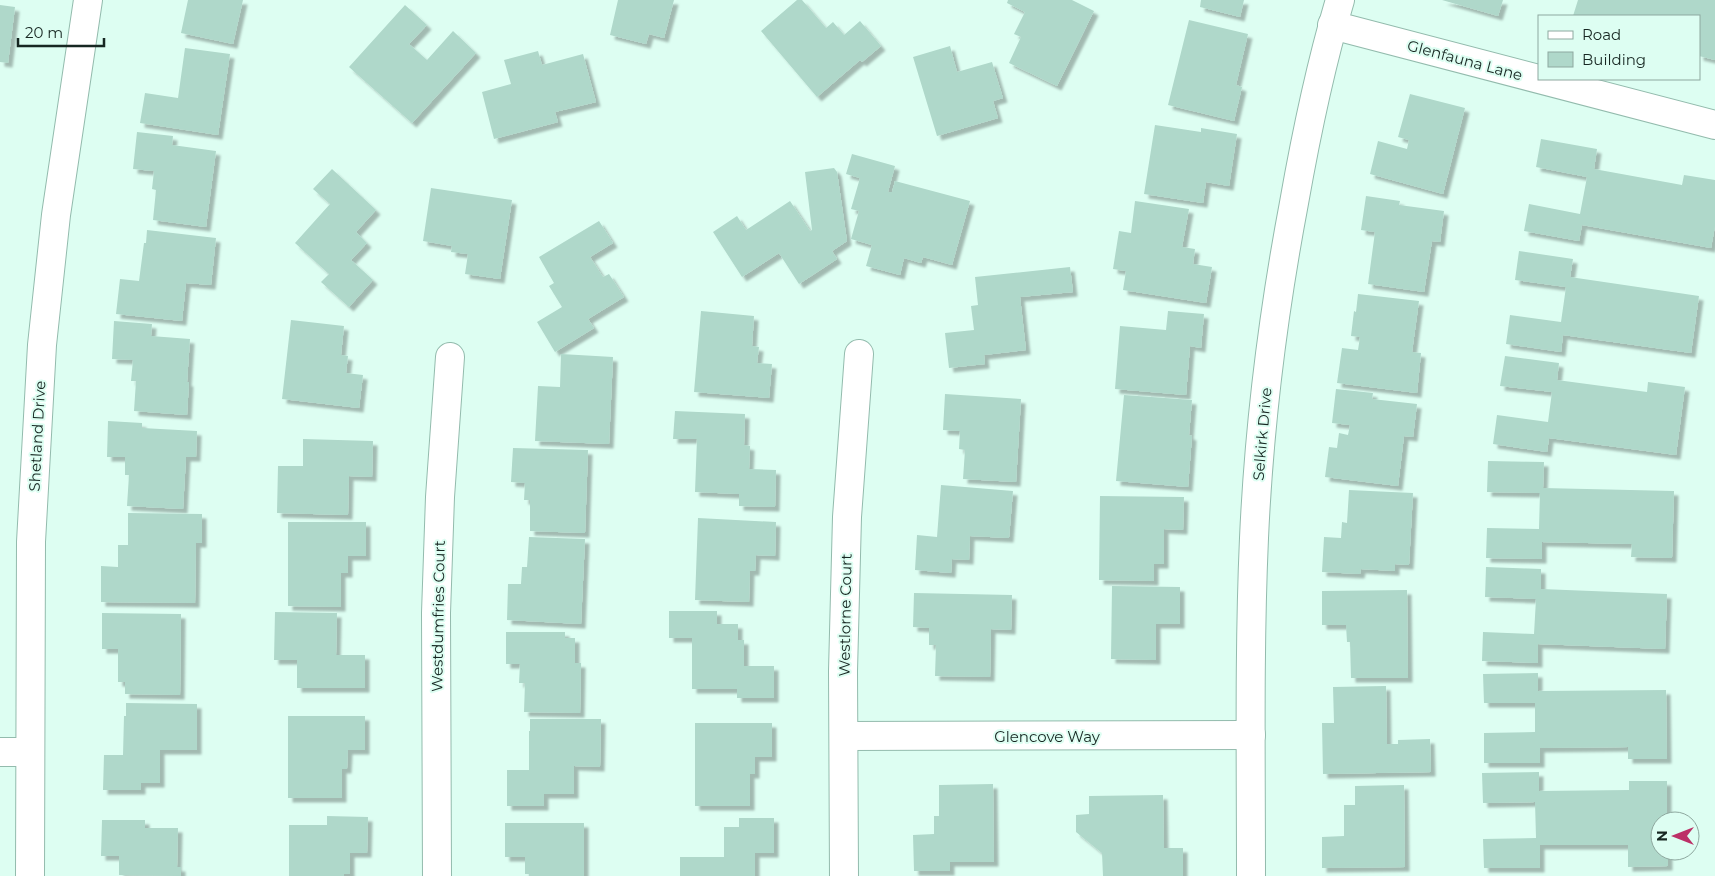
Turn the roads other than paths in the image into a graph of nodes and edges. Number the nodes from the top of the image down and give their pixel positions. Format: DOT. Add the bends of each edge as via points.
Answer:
graph roads {
  1 [pos="88,0"];
  2 [pos="1336,13"];
  3 [pos="1538,73"];
  4 [pos="1563,80"];
  5 [pos="1715,125"];
  6 [pos="859,354"];
  7 [pos="450,357"];
  8 [pos="1251,735"];
  9 [pos="844,736"];
  10 [pos="0,752"];
  11 [pos="29,752"];
  12 [pos="30,876"];
  13 [pos="437,876"];
  14 [pos="844,876"];
  15 [pos="1251,876"];
  1 -- 11 [label="street, Shetland Drive" via="56,215 42,345 31,542"];
  2 -- 3 [label="street, Glenfauna Lane"];
  2 -- 8 [label="street, Selkirk Drive" via="1305,142 1282,264 1264,404 1254,537"];
  4 -- 5 [label="street, Glenfauna Lane"];
  6 -- 9 [label="street, Westlorne Court" via="847,516"];
  7 -- 13 [label="street, Westdumfries Court" via="436,613"];
  8 -- 9 [label="street, Glencove Way"];
  8 -- 15 [label="street, Selkirk Drive"];
  9 -- 14 [label="street, Westlorne Court"];
  10 -- 11 [label="street"];
  11 -- 12 [label="street, Shetland Drive"];
}
